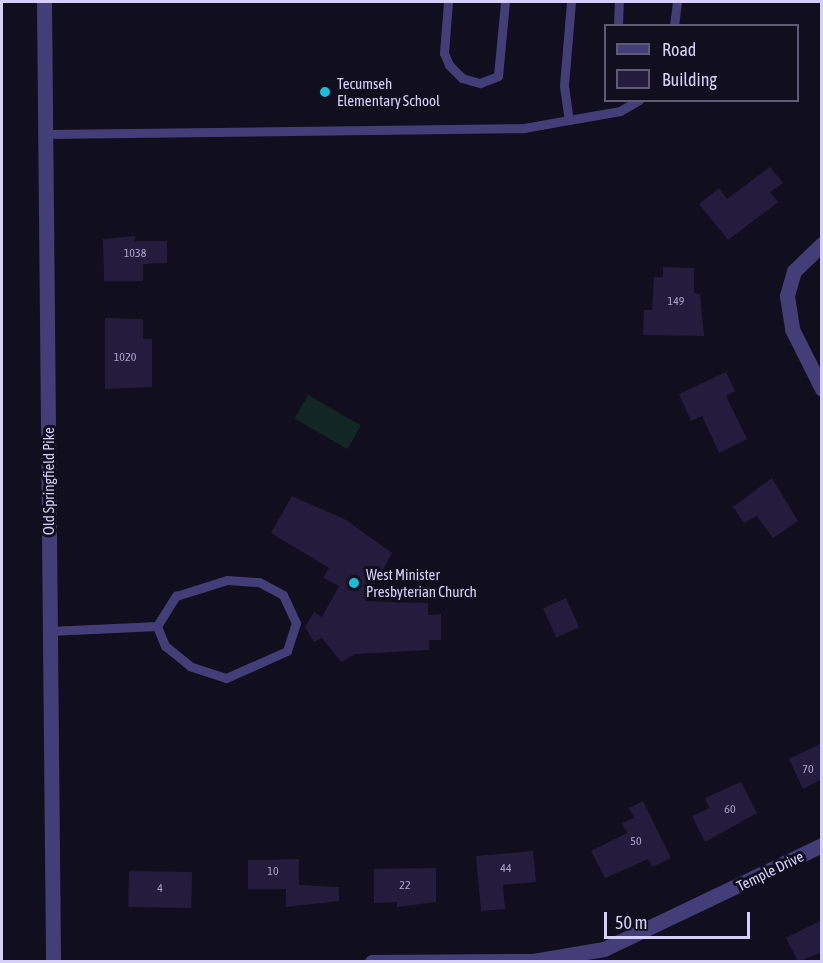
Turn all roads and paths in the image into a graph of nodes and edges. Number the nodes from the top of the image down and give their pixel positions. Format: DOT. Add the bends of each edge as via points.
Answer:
graph roads {
  1 [pos="44,2"];
  2 [pos="448,2"];
  3 [pos="505,2"];
  4 [pos="571,2"];
  5 [pos="620,2"];
  6 [pos="677,2"];
  7 [pos="618,24"];
  8 [pos="674,24"];
  9 [pos="613,102"];
  10 [pos="634,102"];
  11 [pos="612,112"];
  12 [pos="569,120"];
  13 [pos="46,134"];
  14 [pos="822,244"];
  15 [pos="822,389"];
  16 [pos="157,626"];
  17 [pos="50,631"];
  18 [pos="822,845"];
  19 [pos="397,961"];
  20 [pos="52,962"];
  21 [pos="372,962"];
  1 -- 13 [label="street, Old Springfield Pike"];
  2 -- 3 [label="lane" via="444,53 462,78 480,83 498,76"];
  4 -- 12 [label="lane" via="564,86"];
  5 -- 7 [label="lane"];
  6 -- 8 [label="lane"];
  9 -- 11 [label="lane"];
  10 -- 11 [label="lane"];
  11 -- 12 [label="lane"];
  12 -- 13 [label="lane" via="524,128"];
  13 -- 17 [label="street, Old Springfield Pike"];
  14 -- 15 [label="street" via="794,271 787,296 792,329"];
  16 -- 16 [label="lane" via="176,596 226,580 260,582 283,595 296,622 287,651 226,678 190,666 165,646"];
  16 -- 17 [label="lane"];
  17 -- 20 [label="street, Old Springfield Pike"];
  18 -- 19 [label="street, Temple Drive" via="604,950 533,960"];
  19 -- 21 [label="street, Temple Drive"];
}
